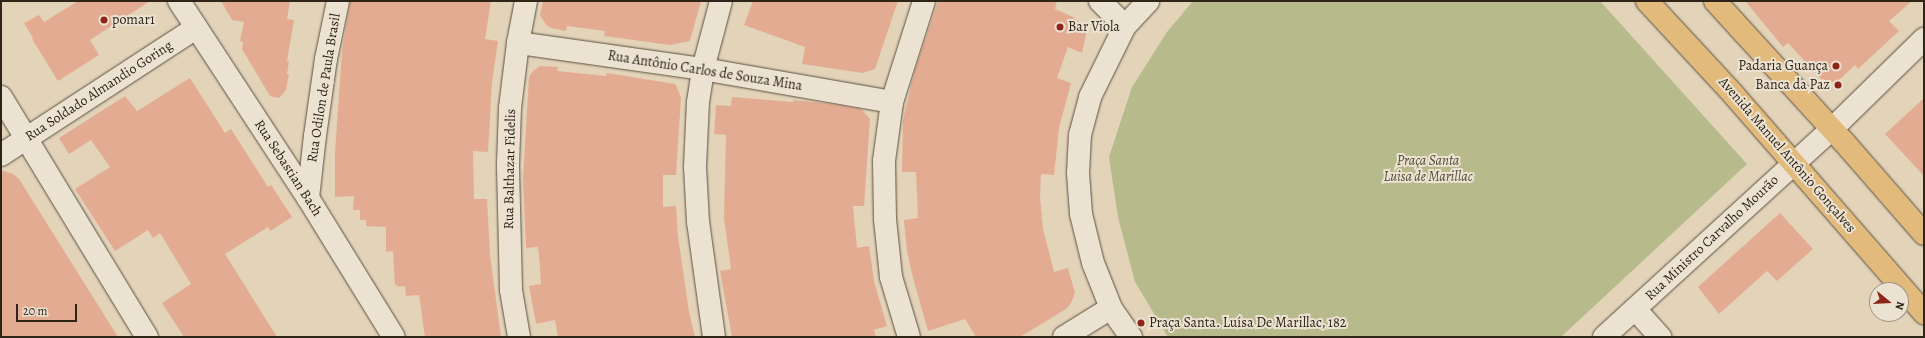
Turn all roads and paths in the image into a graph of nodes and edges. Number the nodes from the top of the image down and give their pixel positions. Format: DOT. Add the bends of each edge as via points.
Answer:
graph roads {
  1 [pos="179,1"];
  2 [pos="338,1"];
  3 [pos="526,1"];
  4 [pos="721,1"];
  5 [pos="924,1"];
  6 [pos="1100,1"];
  7 [pos="1148,1"];
  8 [pos="1647,1"];
  9 [pos="1715,1"];
  10 [pos="1125,26"];
  11 [pos="196,28"];
  12 [pos="1924,39"];
  13 [pos="518,43"];
  14 [pos="703,69"];
  15 [pos="1,97"];
  16 [pos="892,102"];
  17 [pos="1832,129"];
  18 [pos="27,138"];
  19 [pos="1,155"];
  20 [pos="1793,162"];
  21 [pos="308,198"];
  22 [pos="1924,234"];
  23 [pos="1111,308"];
  24 [pos="1635,309"];
  25 [pos="1924,312"];
  26 [pos="147,337"];
  27 [pos="394,337"];
  28 [pos="519,337"];
  29 [pos="714,337"];
  30 [pos="909,337"];
  31 [pos="1064,337"];
  32 [pos="1131,337"];
  33 [pos="1604,337"];
  34 [pos="1660,337"];
  1 -- 11 [label="street, Rua Sebastian Bach"];
  2 -- 21 [label="street, Rua Odilon de Paula Brasil" via="317,120"];
  3 -- 13 [label="street, Rua Balthazar Fidelis"];
  4 -- 14 [label="street"];
  5 -- 16 [label="street"];
  6 -- 10 [label="street"];
  7 -- 10 [label="street"];
  8 -- 20 [label="main road, Avenida Manuel Antônio Gonçalves"];
  9 -- 17 [label="main road"];
  10 -- 23 [label="street" via="1090,97 1080,135 1078,173 1082,214 1093,263"];
  11 -- 18 [label="street, Rua Soldado Almandio Goring"];
  11 -- 21 [label="street, Rua Sebastian Bach"];
  12 -- 17 [label="street, Rua Ministro Carvalho Mourão"];
  13 -- 14 [label="street, Rua Antônio Carlos de Souza Mina"];
  13 -- 28 [label="street, Rua Balthazar Fidelis" via="510,108 508,165 511,290"];
  14 -- 16 [label="street, Rua Antônio Carlos de Souza Mina"];
  14 -- 29 [label="street" via="698,102 695,167 698,222"];
  15 -- 18 [label="street"];
  16 -- 30 [label="street" via="884,161 885,219 892,277"];
  17 -- 20 [label="street, Rua Ministro Carvalho Mourão"];
  17 -- 22 [label="main road"];
  18 -- 19 [label="street, Rua Soldado Almandio Goring"];
  18 -- 26 [label="street"];
  20 -- 24 [label="street, Rua Ministro Carvalho Mourão"];
  20 -- 25 [label="main road, Avenida Manuel Antônio Gonçalves"];
  21 -- 27 [label="street, Rua Sebastian Bach"];
  23 -- 31 [label="street"];
  23 -- 32 [label="street"];
  24 -- 33 [label="street, Rua Ministro Carvalho Mourão"];
  24 -- 34 [label="street"];
}
